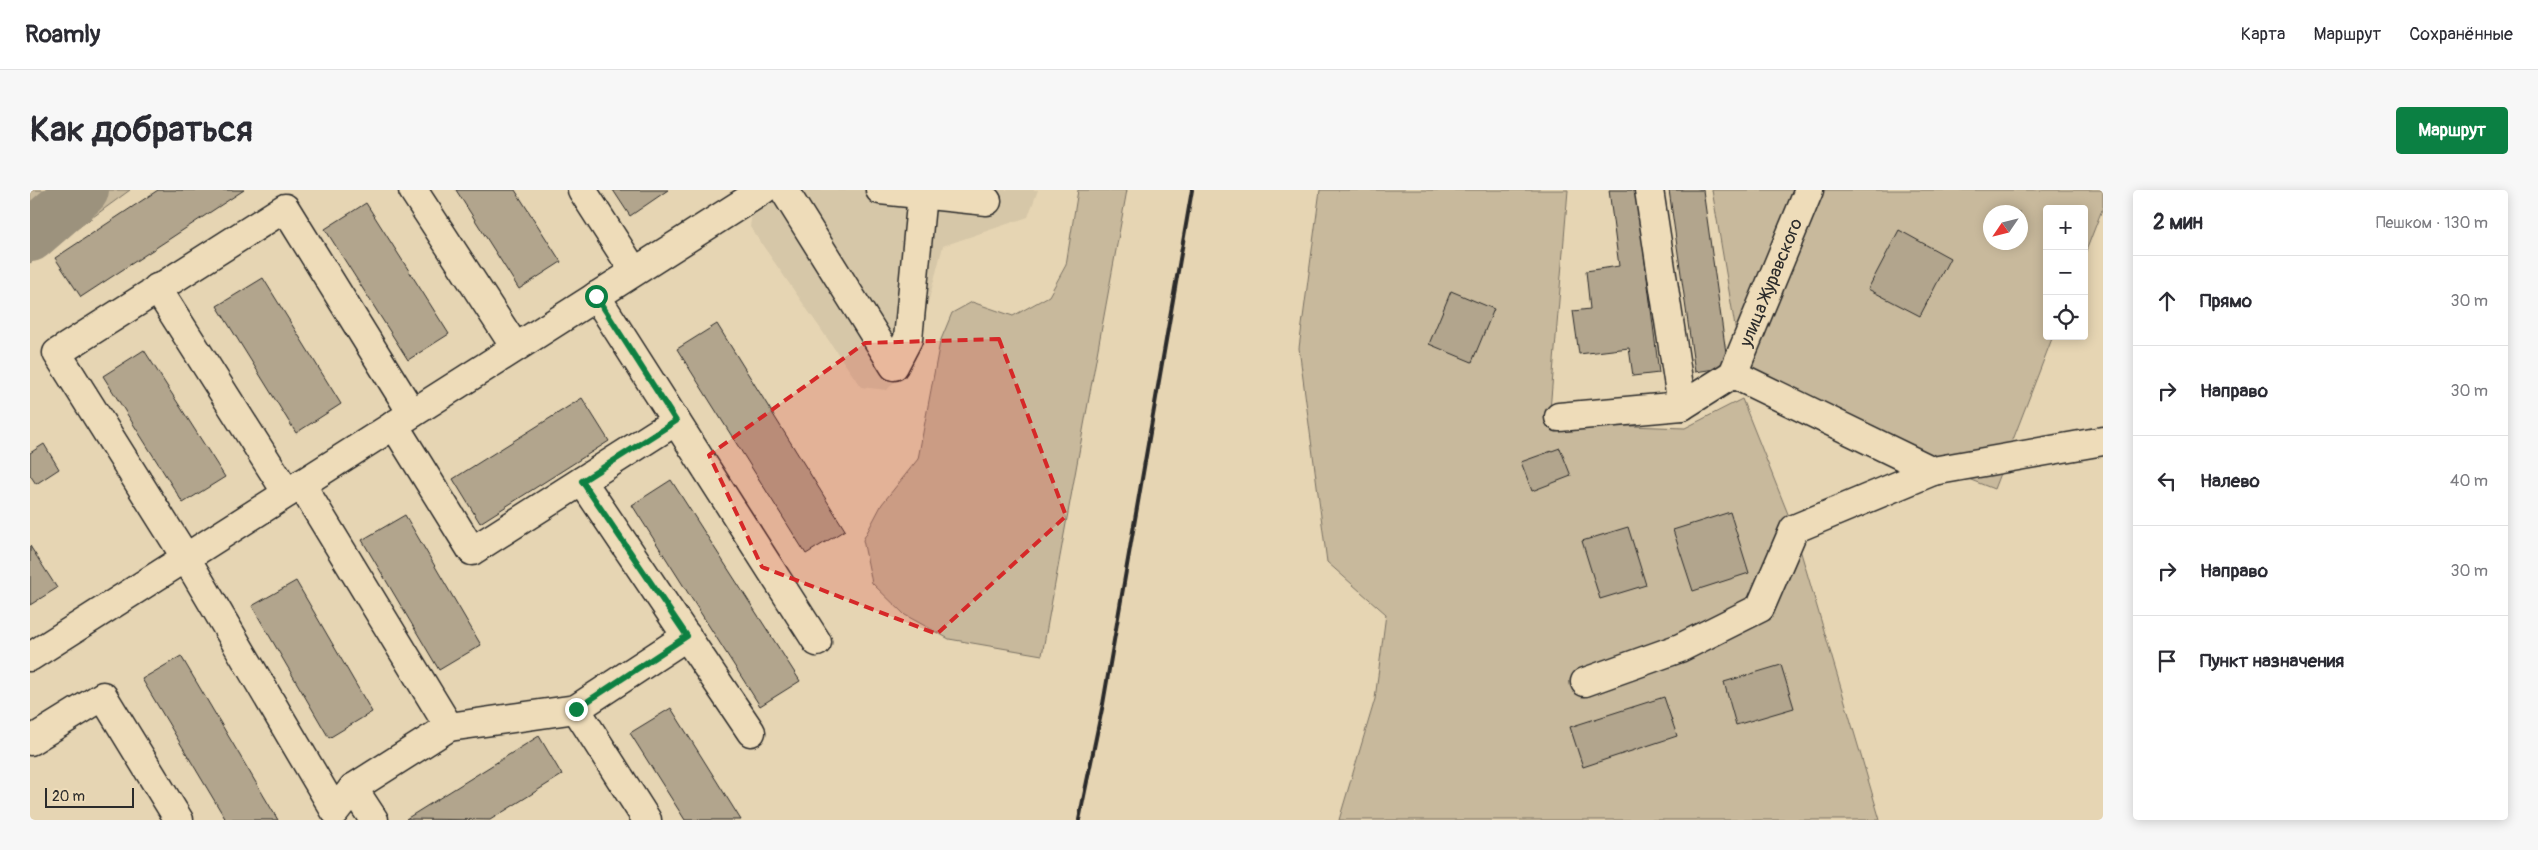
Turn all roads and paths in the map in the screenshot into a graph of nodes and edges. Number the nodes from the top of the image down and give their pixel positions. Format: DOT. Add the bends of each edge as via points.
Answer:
graph roads {
  1 [pos="414,190"];
  2 [pos="582,190"];
  3 [pos="762,190"];
  4 [pos="784,190"];
  5 [pos="880,190"];
  6 [pos="1649,190"];
  7 [pos="1808,190"];
  8 [pos="922,194"];
  9 [pos="288,199"];
  10 [pos="987,200"];
  11 [pos="634,271"];
  12 [pos="157,288"];
  13 [pos="596,296"];
  14 [pos="516,347"];
  15 [pos="1733,374"];
  16 [pos="1682,406"];
  17 [pos="1558,417"];
  18 [pos="403,419"];
  19 [pos="676,421"];
  20 [pos="2103,441"];
  21 [pos="1933,472"];
  22 [pos="582,481"];
  23 [pos="294,489"];
  24 [pos="186,558"];
  25 [pos="687,636"];
  26 [pos="817,642"];
  27 [pos="30,657"];
  28 [pos="1585,682"];
  29 [pos="576,709"];
  30 [pos="449,727"];
  31 [pos="751,732"];
  32 [pos="30,741"];
  33 [pos="353,788"];
  34 [pos="179,820"];
  35 [pos="374,820"];
  36 [pos="647,820"];
  1 -- 14 [label="street"];
  2 -- 11 [label="street"];
  3 -- 11 [label="street"];
  4 -- 8 [label="street" via="894,366 908,339"];
  5 -- 8 [label="street"];
  6 -- 16 [label="street"];
  7 -- 15 [label="street, улица Журавского"];
  8 -- 10 [label="street"];
  9 -- 12 [label="street"];
  9 -- 18 [label="street"];
  11 -- 13 [label="street"];
  12 -- 23 [label="street"];
  12 -- 24 [label="street" via="57,353"];
  13 -- 14 [label="street"];
  13 -- 19 [label="street"];
  14 -- 18 [label="street"];
  15 -- 16 [label="street"];
  15 -- 21 [label="street"];
  16 -- 17 [label="street"];
  18 -- 22 [label="street" via="472,551"];
  18 -- 23 [label="street"];
  19 -- 22 [label="street"];
  19 -- 26 [label="street"];
  20 -- 21 [label="street"];
  21 -- 28 [label="street" via="1794,529 1760,608 1680,648"];
  22 -- 25 [label="street"];
  23 -- 24 [label="street"];
  23 -- 30 [label="street"];
  24 -- 27 [label="street"];
  24 -- 33 [label="street" via="335,811"];
  25 -- 29 [label="street"];
  25 -- 31 [label="street"];
  29 -- 30 [label="street"];
  29 -- 36 [label="street"];
  30 -- 33 [label="street"];
  32 -- 34 [label="street" via="103,696"];
  33 -- 35 [label="street"];
}
